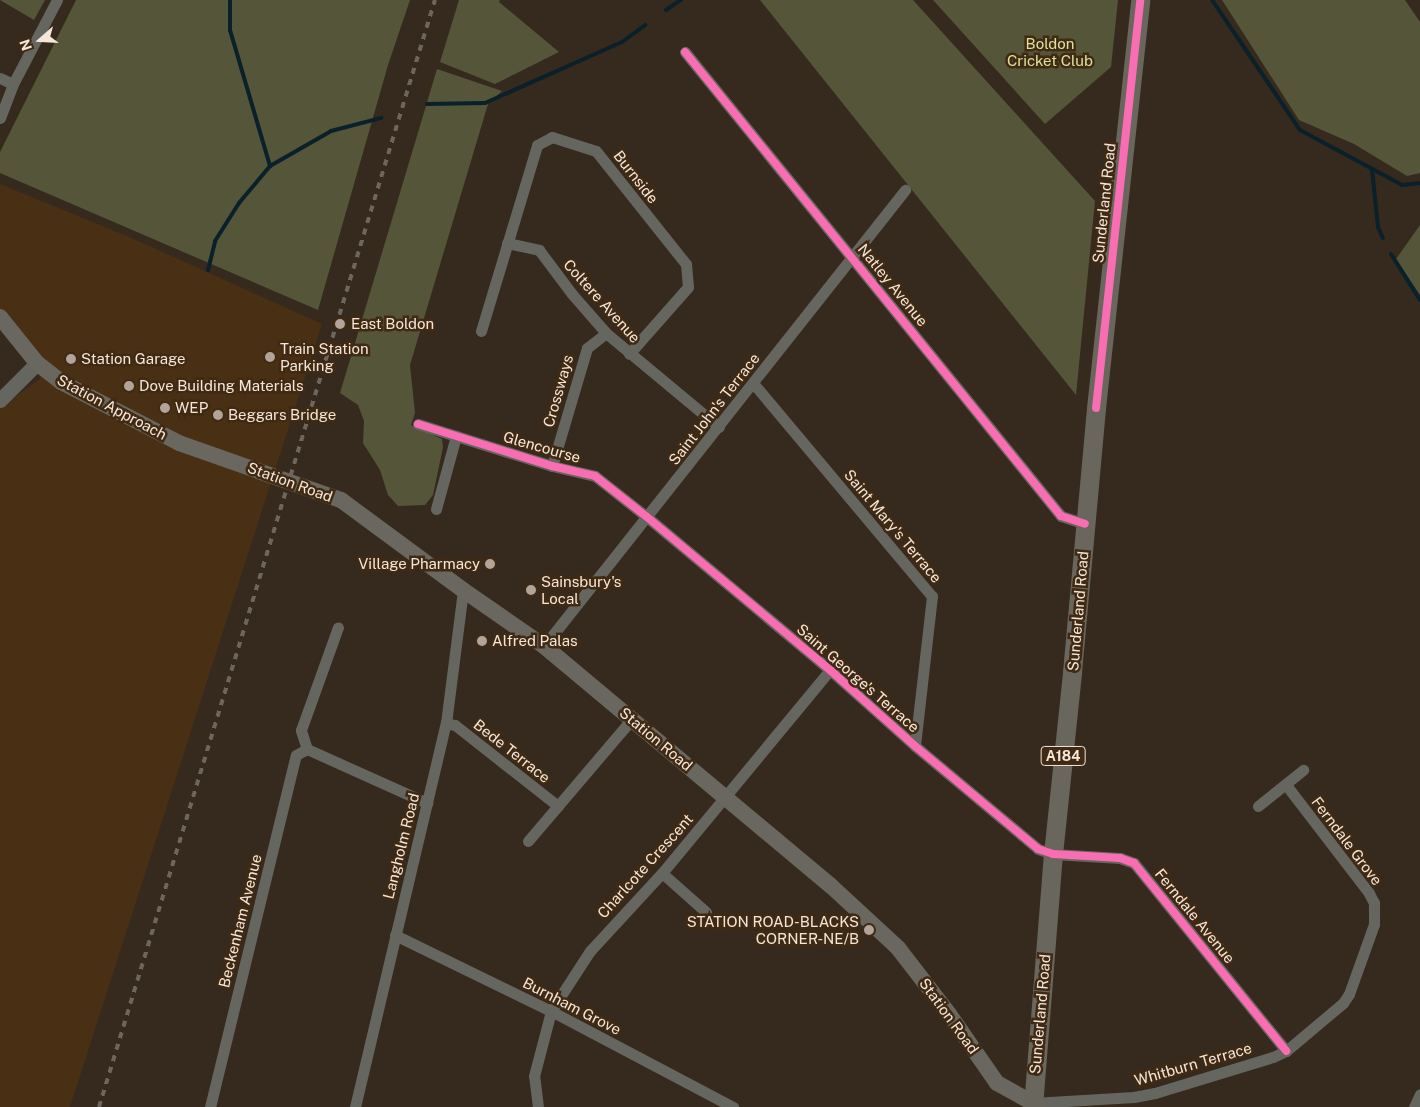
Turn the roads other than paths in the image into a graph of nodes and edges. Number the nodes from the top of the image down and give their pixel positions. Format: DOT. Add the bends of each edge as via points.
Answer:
graph roads {
  1 [pos="57,0"];
  2 [pos="1140,0"];
  3 [pos="686,52"];
  4 [pos="0,78"];
  5 [pos="12,84"];
  6 [pos="0,118"];
  7 [pos="905,190"];
  8 [pos="507,243"];
  9 [pos="852,257"];
  10 [pos="0,317"];
  11 [pos="481,331"];
  12 [pos="606,333"];
  13 [pos="629,354"];
  14 [pos="37,363"];
  15 [pos="753,383"];
  16 [pos="0,400"];
  17 [pos="418,424"];
  18 [pos="719,426"];
  19 [pos="456,436"];
  20 [pos="217,456"];
  21 [pos="552,466"];
  22 [pos="436,509"];
  23 [pos="647,517"];
  24 [pos="1085,524"];
  25 [pos="463,590"];
  26 [pos="338,627"];
  27 [pos="544,646"];
  28 [pos="830,670"];
  29 [pos="632,719"];
  30 [pos="446,723"];
  31 [pos="916,746"];
  32 [pos="307,748"];
  33 [pos="1304,770"];
  34 [pos="1286,785"];
  35 [pos="725,797"];
  36 [pos="427,804"];
  37 [pos="558,806"];
  38 [pos="1258,806"];
  39 [pos="528,841"];
  40 [pos="1053,854"];
  41 [pos="662,873"];
  42 [pos="706,912"];
  43 [pos="395,935"];
  44 [pos="1343,1003"];
  45 [pos="551,1011"];
  46 [pos="1286,1051"];
  47 [pos="1420,1094"];
  48 [pos="1033,1105"];
  49 [pos="210,1107"];
  50 [pos="355,1107"];
  51 [pos="538,1107"];
  52 [pos="733,1107"];
  53 [pos="1414,1107"];
  1 -- 5 [label="street"];
  2 -- 24 [label="main road, Sunderland Road / A184"];
  3 -- 9 [label="street, Natley Avenue"];
  4 -- 5 [label="street"];
  5 -- 6 [label="street"];
  7 -- 9 [label="street, Saint John's Terrace"];
  8 -- 11 [label="street, Burnside"];
  8 -- 12 [label="street, Coltere Avenue" via="538,250"];
  8 -- 13 [label="street, Burnside" via="537,145 552,137 596,151 686,264 688,287"];
  9 -- 15 [label="street, Saint John's Terrace"];
  9 -- 24 [label="street, Natley Avenue" via="1061,516"];
  10 -- 14 [label="main road, Station Approach"];
  12 -- 13 [label="street, Coltere Avenue"];
  12 -- 21 [label="street, Crossways" via="587,348"];
  13 -- 18 [label="street, Coltere Avenue"];
  14 -- 16 [label="street"];
  14 -- 20 [label="main road, Station Approach" via="62,382 179,443"];
  15 -- 18 [label="street, Saint John's Terrace"];
  15 -- 31 [label="street, Saint Mary's Terrace" via="932,596"];
  17 -- 19 [label="street, Glencourse"];
  18 -- 23 [label="street, Saint John's Terrace"];
  19 -- 21 [label="street, Glencourse"];
  19 -- 22 [label="street"];
  20 -- 25 [label="main road, Station Road" via="341,500"];
  21 -- 23 [label="street, Glencourse" via="595,476"];
  23 -- 27 [label="street, Saint John's Terrace"];
  23 -- 28 [label="street, Saint George's Terrace"];
  24 -- 40 [label="main road, Sunderland Road / A184"];
  25 -- 27 [label="main road, Station Road"];
  25 -- 30 [label="street, Langholm Road"];
  26 -- 32 [label="street" via="301,730"];
  27 -- 29 [label="main road, Station Road"];
  28 -- 31 [label="street, Saint George's Terrace"];
  28 -- 35 [label="street, Charlcote Crescent"];
  29 -- 35 [label="main road, Station Road"];
  29 -- 37 [label="street"];
  30 -- 36 [label="street, Langholm Road"];
  30 -- 37 [label="street, Bede Terrace" via="455,725"];
  31 -- 40 [label="street, Saint George's Terrace" via="1038,849"];
  32 -- 36 [label="street"];
  32 -- 49 [label="street, Beckenham Avenue" via="296,755"];
  33 -- 34 [label="street"];
  34 -- 38 [label="street"];
  34 -- 44 [label="street, Ferndale Grove" via="1374,903 1374,924"];
  35 -- 41 [label="street, Charlcote Crescent"];
  35 -- 48 [label="main road, Station Road" via="830,885 898,948 998,1083"];
  36 -- 43 [label="street, Langholm Road"];
  37 -- 39 [label="street"];
  40 -- 46 [label="street, Ferndale Avenue" via="1120,858 1134,863"];
  40 -- 48 [label="main road, Sunderland Road / A184"];
  41 -- 42 [label="street"];
  41 -- 45 [label="street, Charlcote Crescent" via="590,951"];
  43 -- 45 [label="street, Burnham Grove"];
  43 -- 50 [label="street, Langholm Road"];
  44 -- 46 [label="street, Whitburn Terrace"];
  45 -- 51 [label="street, Charlcote Crescent" via="534,1076"];
  45 -- 52 [label="street, Burnham Grove"];
  46 -- 48 [label="street, Whitburn Terrace" via="1155,1093"];
  47 -- 53 [label="street"];
}
